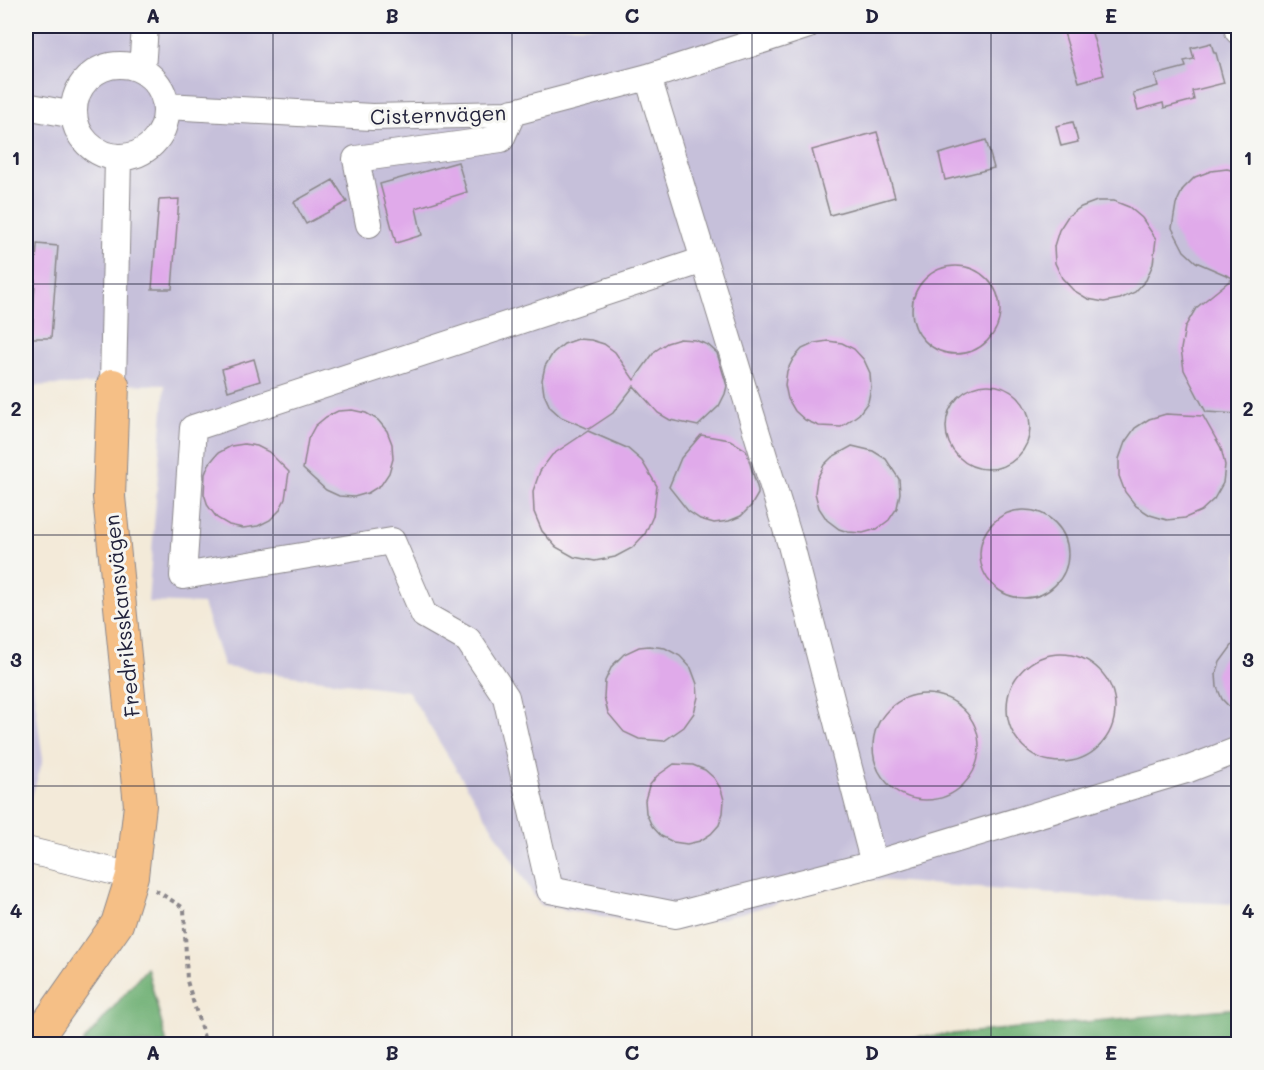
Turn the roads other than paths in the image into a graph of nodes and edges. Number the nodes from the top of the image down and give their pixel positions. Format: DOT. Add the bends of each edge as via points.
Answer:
graph roads {
  1 [pos="145,26"];
  2 [pos="806,26"];
  3 [pos="1237,26"];
  4 [pos="1239,31"];
  5 [pos="142,70"];
  6 [pos="648,76"];
  7 [pos="26,106"];
  8 [pos="166,106"];
  9 [pos="513,112"];
  10 [pos="74,115"];
  11 [pos="118,158"];
  12 [pos="369,225"];
  13 [pos="704,260"];
  14 [pos="113,385"];
  15 [pos="1239,750"];
  16 [pos="26,850"];
  17 [pos="874,864"];
  18 [pos="132,876"];
  19 [pos="33,1044"];
  1 -- 5 [label="street"];
  2 -- 6 [label="street, Cisternvägen"];
  3 -- 4 [label="street"];
  5 -- 8 [label="street" via="162,91"];
  5 -- 10 [label="street" via="114,65 94,73 80,88"];
  6 -- 9 [label="street, Cisternvägen"];
  6 -- 13 [label="street"];
  7 -- 10 [label="street"];
  8 -- 9 [label="street, Cisternvägen" via="372,117"];
  8 -- 11 [label="street" via="159,137 149,148 134,156"];
  9 -- 12 [label="street" via="501,140 356,159"];
  10 -- 11 [label="street" via="76,128 88,145 105,156"];
  11 -- 14 [label="street, Fredriksskansvägen"];
  13 -- 17 [label="street" via="791,545"];
  13 -- 17 [label="street" via="193,428 183,576 392,541 424,615 468,640 506,698 550,890 676,915"];
  14 -- 18 [label="main road, Fredriksskansvägen" via="109,497 140,805"];
  15 -- 17 [label="street" via="1189,769"];
  16 -- 18 [label="street"];
  18 -- 19 [label="main road, Fredriksskansvägen" via="117,924"];
}
